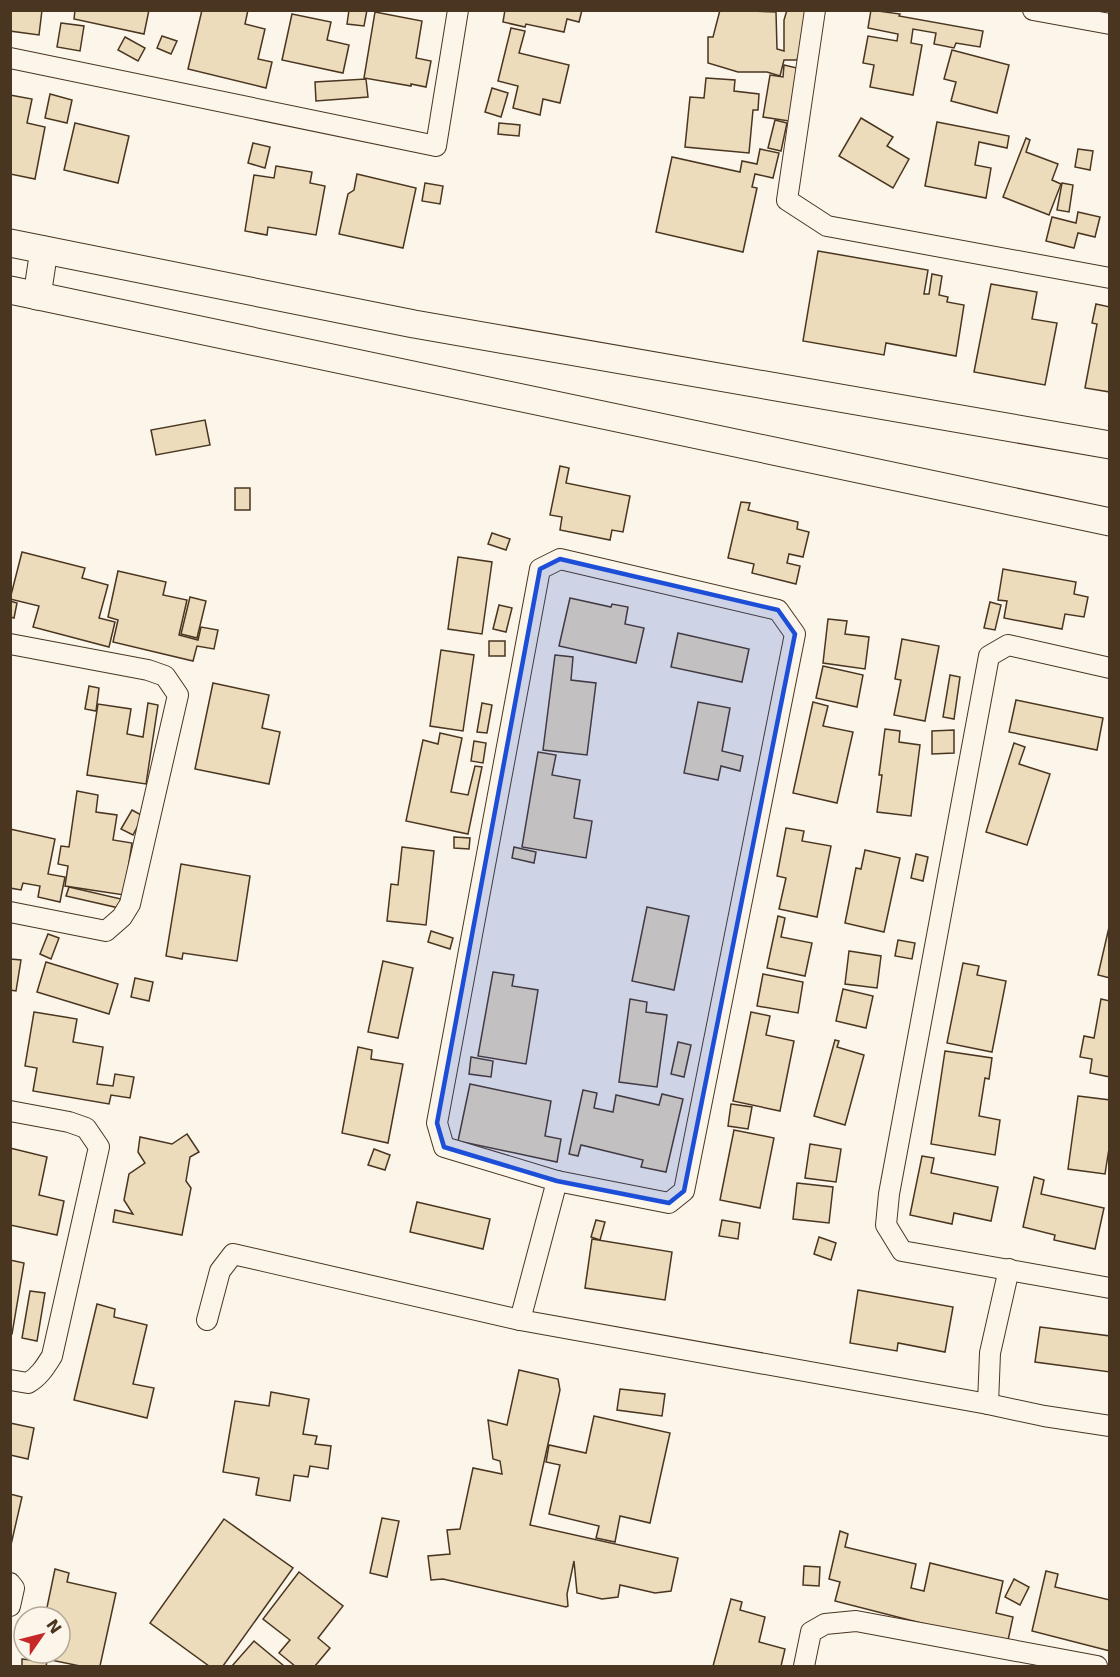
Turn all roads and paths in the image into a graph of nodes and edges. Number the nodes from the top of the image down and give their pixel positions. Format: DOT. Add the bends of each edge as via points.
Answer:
graph roads {
  1 [pos="458,10"];
  2 [pos="815,10"];
  3 [pos="1033,10"];
  4 [pos="1110,24"];
  5 [pos="10,58"];
  6 [pos="10,243"];
  7 [pos="44,250"];
  8 [pos="1110,278"];
  9 [pos="10,290"];
  10 [pos="37,296"];
  11 [pos="1110,445"];
  12 [pos="1110,522"];
  13 [pos="10,644"];
  14 [pos="1110,668"];
  15 [pos="10,912"];
  16 [pos="10,1111"];
  17 [pos="557,1180"];
  18 [pos="1009,1269"];
  19 [pos="1110,1288"];
  20 [pos="207,1320"];
  21 [pos="520,1320"];
  22 [pos="10,1380"];
  23 [pos="988,1404"];
  24 [pos="1110,1426"];
  25 [pos="10,1583"];
  26 [pos="10,1606"];
  27 [pos="804,1666"];
  28 [pos="1097,1666"];
  1 -- 5 [label="street" via="436,146"];
  2 -- 8 [label="street" via="787,200 827,226"];
  3 -- 4 [label="street"];
  6 -- 7 [label="street"];
  7 -- 10 [label="street"];
  7 -- 11 [label="street" via="414,324"];
  9 -- 10 [label="street"];
  10 -- 12 [label="street"];
  13 -- 15 [label="street" via="148,670 165,676 178,695 130,904 122,917 106,931"];
  14 -- 18 [label="street" via="1008,645 989,656 889,1194 886,1225 902,1251"];
  16 -- 22 [label="street" via="86,1128 99,1147 52,1356 34,1380"];
  17 -- 17 [label="street" via="444,1147 437,1124 540,569 560,559 778,610 795,634 684,1191 669,1203"];
  17 -- 21 [label="street"];
  18 -- 19 [label="street"];
  18 -- 23 [label="street" via="990,1353"];
  20 -- 21 [label="street" via="220,1271 233,1254"];
  21 -- 23 [label="street"];
  23 -- 24 [label="street"];
  25 -- 26 [label="street" via="14,1588"];
  27 -- 28 [label="street" via="812,1632 825,1624 856,1621"];
}
